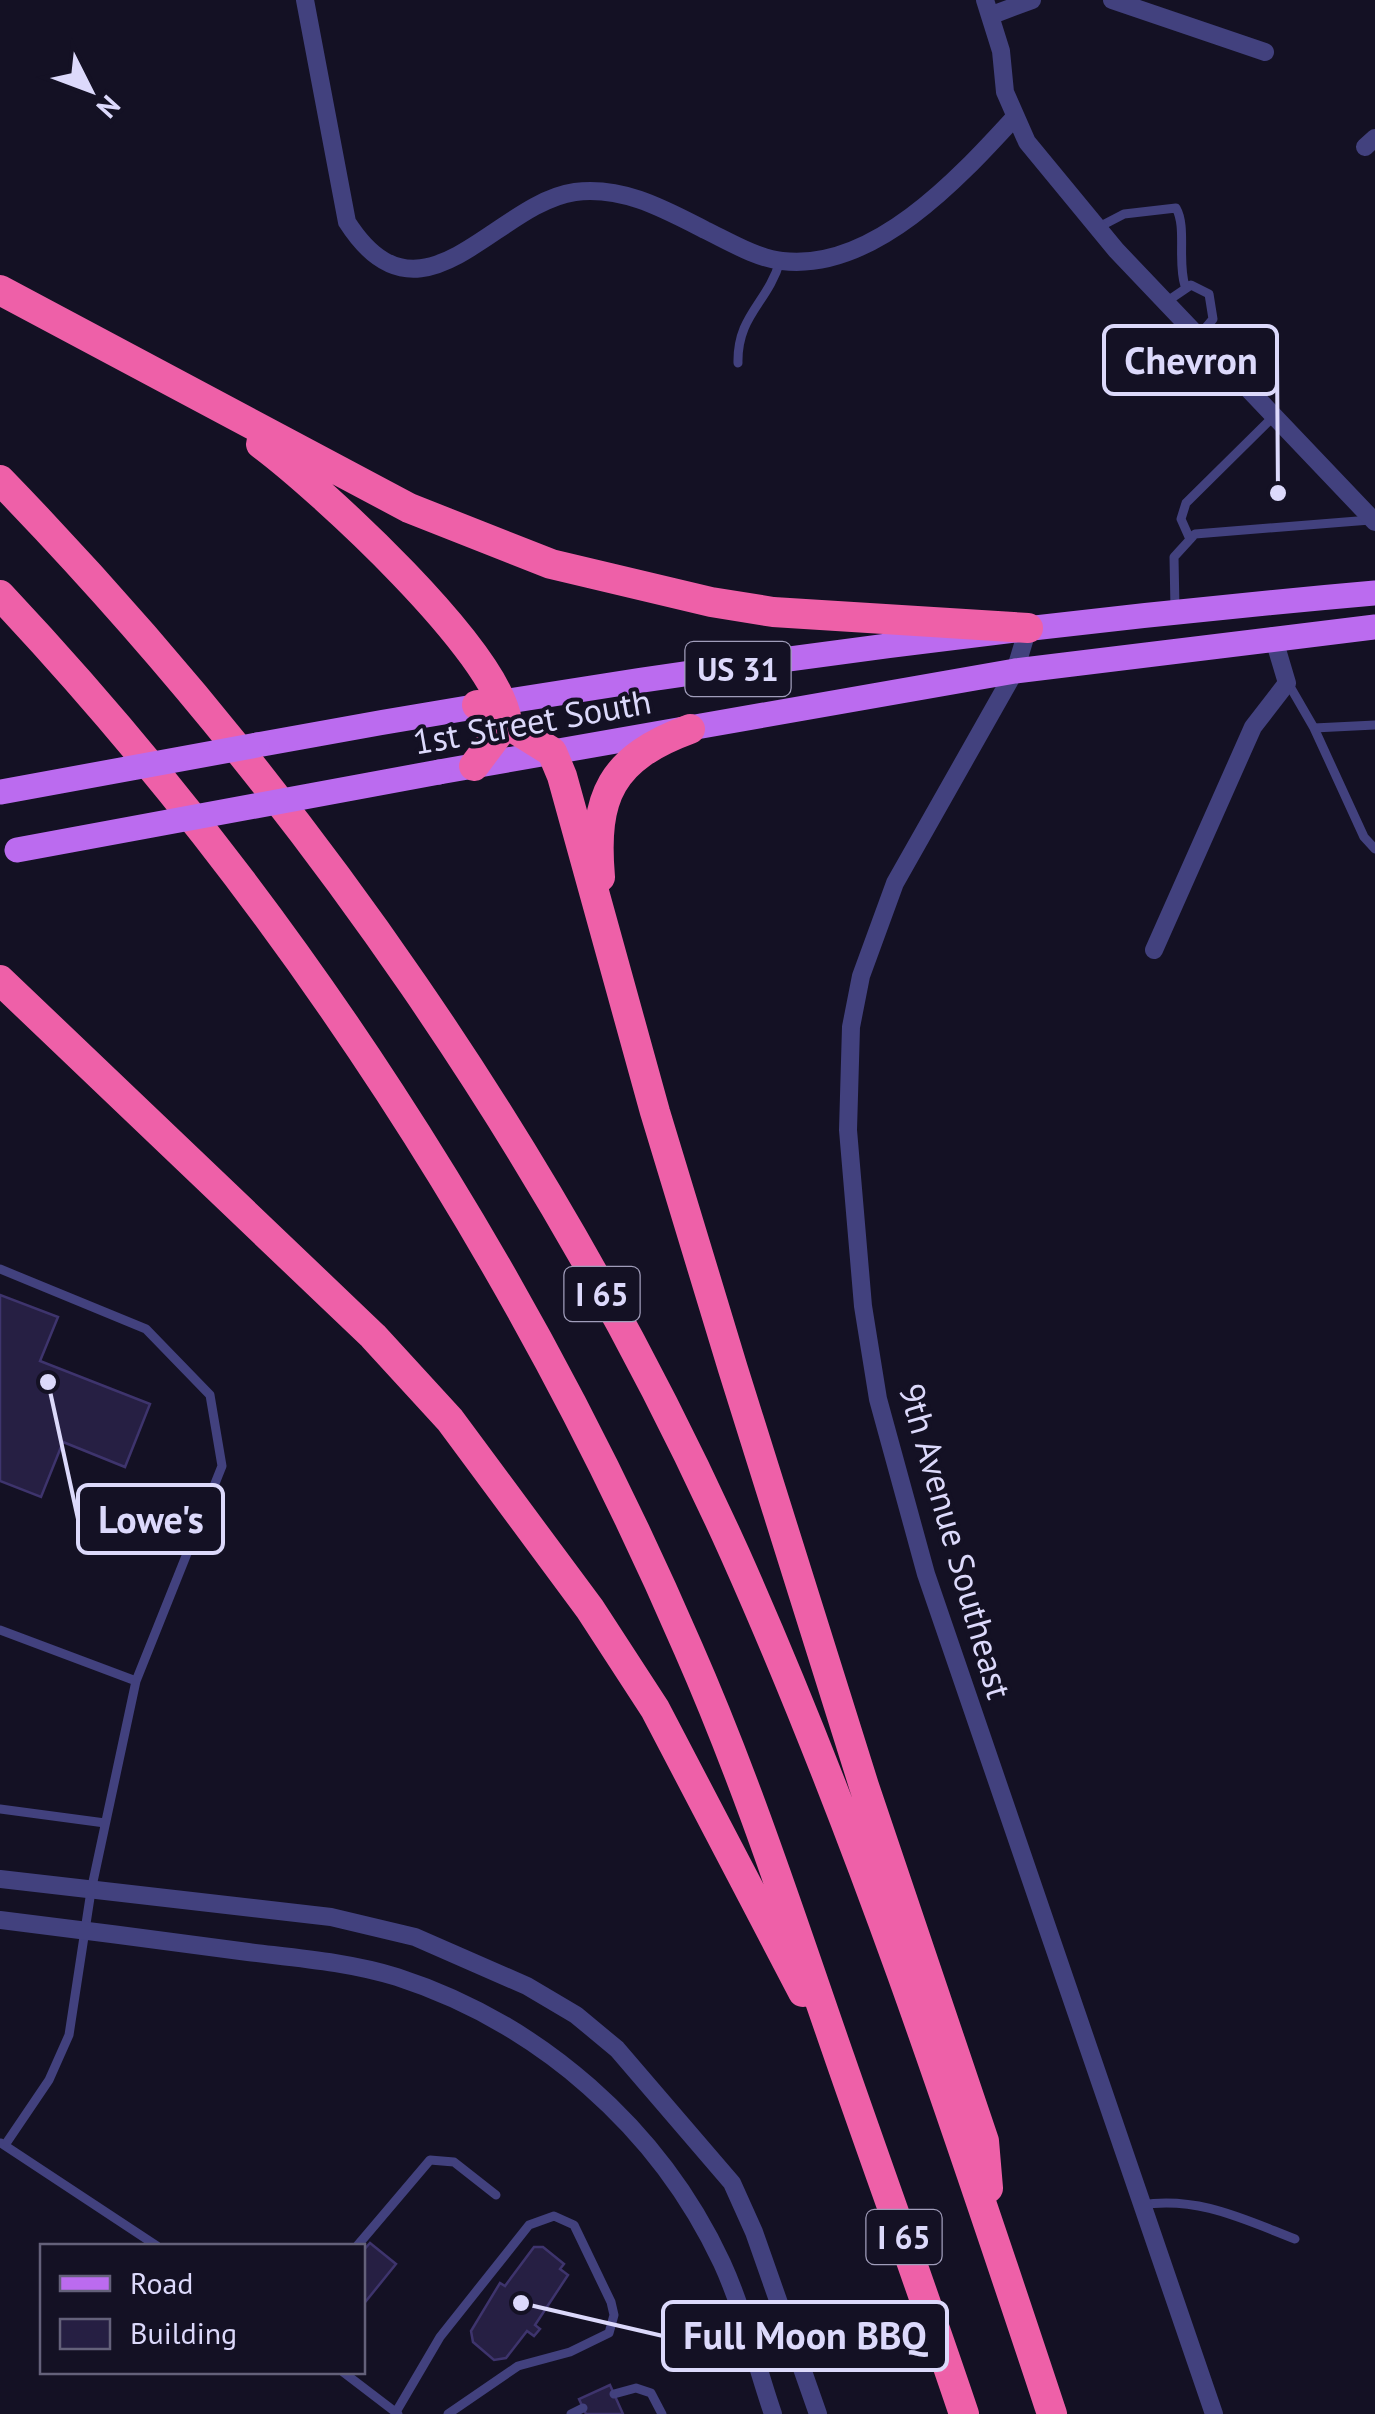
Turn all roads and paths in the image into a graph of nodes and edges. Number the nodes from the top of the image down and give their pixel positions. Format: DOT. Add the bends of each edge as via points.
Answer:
graph roads {
  1 [pos="306,0"];
  2 [pos="1032,0"];
  3 [pos="1112,0"];
  4 [pos="988,8"];
  5 [pos="1265,52"];
  6 [pos="1014,118"];
  7 [pos="1097,228"];
  8 [pos="780,261"];
  9 [pos="1185,286"];
  10 [pos="0,290"];
  11 [pos="1166,302"];
  12 [pos="1198,337"];
  13 [pos="738,363"];
  14 [pos="180,384"];
  15 [pos="1272,418"];
  16 [pos="0,480"];
  17 [pos="1374,521"];
  18 [pos="1188,537"];
  19 [pos="1375,593"];
  20 [pos="0,595"];
  21 [pos="1175,613"];
  22 [pos="1375,627"];
  23 [pos="1028,628"];
  24 [pos="1273,636"];
  25 [pos="1015,670"];
  26 [pos="1288,683"];
  27 [pos="484,710"];
  28 [pos="1375,725"];
  29 [pos="1314,728"];
  30 [pos="690,729"];
  31 [pos="552,752"];
  32 [pos="474,766"];
  33 [pos="0,793"];
  34 [pos="1375,850"];
  35 [pos="9,851"];
  36 [pos="604,920"];
  37 [pos="1154,950"];
  38 [pos="7,989"];
  39 [pos="0,1269"];
  40 [pos="0,1630"];
  41 [pos="136,1681"];
  42 [pos="0,1809"];
  43 [pos="105,1823"];
  44 [pos="0,1879"];
  45 [pos="91,1892"];
  46 [pos="0,1920"];
  47 [pos="85,1930"];
  48 [pos="841,2060"];
  49 [pos="2,2143"];
  50 [pos="496,2195"];
  51 [pos="1142,2205"];
  52 [pos="992,2230"];
  53 [pos="1295,2239"];
  54 [pos="154,2244"];
  55 [pos="359,2244"];
  56 [pos="346,2374"];
  57 [pos="614,2394"];
  58 [pos="583,2408"];
  59 [pos="397,2413"];
  60 [pos="448,2414"];
  61 [pos="572,2414"];
  62 [pos="662,2414"];
  63 [pos="773,2414"];
  64 [pos="818,2414"];
  65 [pos="964,2414"];
  66 [pos="1052,2414"];
  67 [pos="1214,2414"];
  1 -- 8 [label="street" via="347,222 364,246 390,261 410,269 467,254 541,204 575,192 630,196"];
  2 -- 4 [label="street"];
  3 -- 5 [label="street"];
  4 -- 6 [label="street"];
  6 -- 7 [label="street"];
  6 -- 8 [label="street" via="899,226 823,257"];
  7 -- 9 [label="lane" via="1124,214 1176,208"];
  7 -- 11 [label="street"];
  8 -- 13 [label="lane" via="774,282 738,335"];
  9 -- 11 [label="lane"];
  9 -- 12 [label="lane" via="1204,290 1212,302 1213,319"];
  10 -- 14 [label="highway"];
  11 -- 12 [label="street"];
  12 -- 15 [label="street"];
  14 -- 23 [label="highway" via="409,508 552,564 773,612"];
  14 -- 27 [label="highway" via="272,452 450,624"];
  15 -- 17 [label="street"];
  15 -- 18 [label="lane" via="1186,503 1180,519"];
  16 -- 52 [label="highway, I 65" via="161,657 318,852 498,1118 597,1284 735,1555 832,1792"];
  17 -- 18 [label="lane"];
  18 -- 21 [label="lane" via="1172,565"];
  19 -- 21 [label="main road, 1st Street South / US 31"];
  20 -- 48 [label="highway, I 65" via="101,709 290,950 515,1299 688,1647 769,1848"];
  21 -- 23 [label="main road, 1st Street South / US 31"];
  22 -- 24 [label="main road, 1st Street South / US 31"];
  23 -- 25 [label="street, 9th Avenue Southeast"];
  23 -- 27 [label="main road, 1st Street South / US 31"];
  24 -- 25 [label="main road, 1st Street South / US 31"];
  24 -- 26 [label="street"];
  25 -- 30 [label="main road, 1st Street South / US 31"];
  25 -- 51 [label="street, 9th Avenue Southeast" via="915,840 876,931 852,1027 851,1184 878,1399 904,1506"];
  26 -- 29 [label="lane"];
  26 -- 37 [label="street" via="1254,727"];
  27 -- 31 [label="highway"];
  27 -- 32 [label="highway"];
  27 -- 33 [label="main road, 1st Street South / US 31, bridge"];
  28 -- 29 [label="lane"];
  29 -- 34 [label="lane"];
  30 -- 31 [label="main road, 1st Street South / US 31"];
  30 -- 36 [label="highway" via="652,743 622,769 604,798 598,850"];
  31 -- 32 [label="main road, 1st Street South / US 31"];
  31 -- 36 [label="highway"];
  32 -- 35 [label="main road, 1st Street South / US 31, bridge"];
  36 -- 52 [label="highway" via="654,1112 733,1368 984,2141"];
  38 -- 48 [label="highway" via="360,1324 450,1420 655,1709"];
  39 -- 41 [label="lane" via="146,1330 210,1395 222,1466"];
  40 -- 41 [label="lane"];
  41 -- 43 [label="lane"];
  42 -- 43 [label="lane"];
  43 -- 45 [label="lane"];
  44 -- 45 [label="street"];
  45 -- 47 [label="lane"];
  45 -- 64 [label="street" via="331,1917 415,1937 576,2015 618,2048 732,2183"];
  46 -- 47 [label="street"];
  47 -- 49 [label="lane" via="61,2057"];
  47 -- 63 [label="street" via="394,1976 507,2025 564,2064 639,2137 691,2205 724,2266"];
  48 -- 65 [label="highway, I 65"];
  49 -- 54 [label="lane"];
  50 -- 55 [label="lane" via="454,2162 430,2160"];
  51 -- 53 [label="lane" via="1202,2203"];
  51 -- 67 [label="street, 9th Avenue Southeast"];
  52 -- 66 [label="highway, I 65"];
  56 -- 59 [label="lane"];
  57 -- 62 [label="lane" via="636,2388 650,2393"];
  58 -- 61 [label="lane"];
  59 -- 60 [label="lane" via="440,2336 529,2225 554,2216 574,2225 611,2302 609,2333 518,2366"];
}
